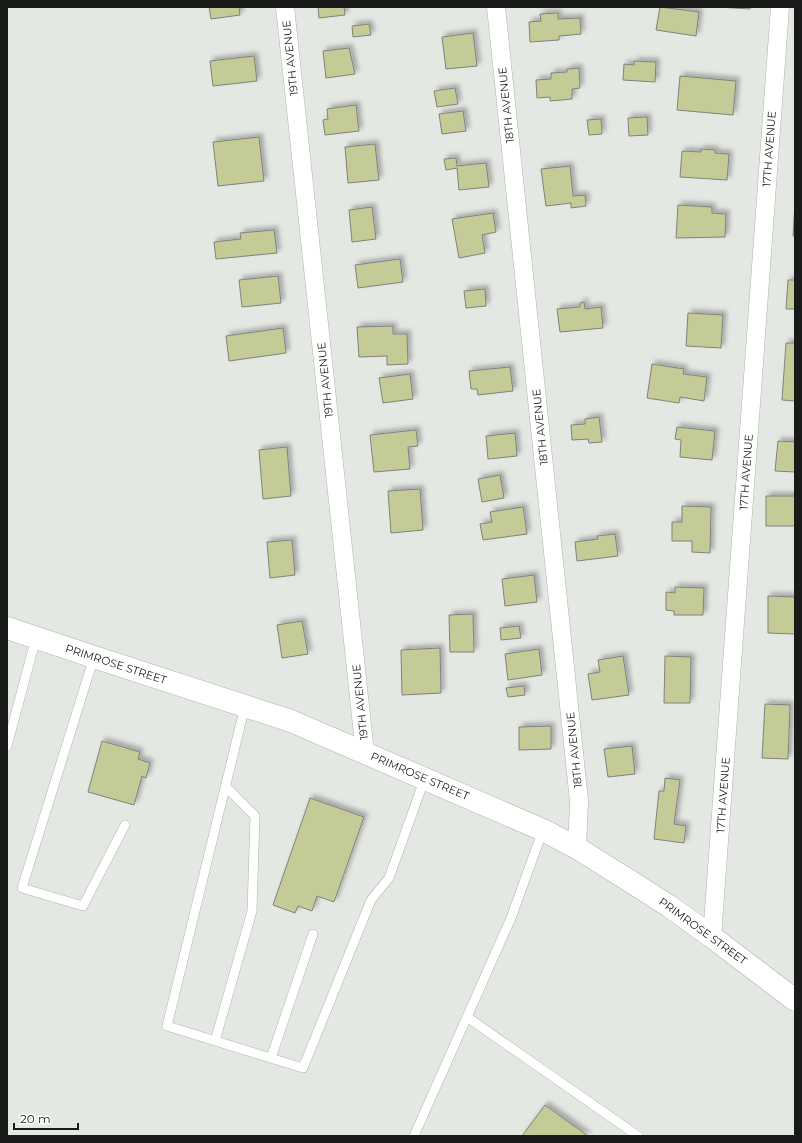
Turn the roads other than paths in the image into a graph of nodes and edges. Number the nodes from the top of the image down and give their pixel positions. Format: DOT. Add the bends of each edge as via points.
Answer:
graph roads {
  1 [pos="285,7"];
  2 [pos="496,7"];
  3 [pos="780,7"];
  4 [pos="7,628"];
  5 [pos="36,638"];
  6 [pos="94,657"];
  7 [pos="245,706"];
  8 [pos="9,728"];
  9 [pos="7,746"];
  10 [pos="365,753"];
  11 [pos="425,778"];
  12 [pos="225,786"];
  13 [pos="125,825"];
  14 [pos="543,830"];
  15 [pos="577,848"];
  16 [pos="314,934"];
  17 [pos="712,937"];
  18 [pos="795,1000"];
  19 [pos="467,1017"];
  20 [pos="215,1041"];
  21 [pos="271,1058"];
  22 [pos="414,1136"];
  23 [pos="638,1136"];
  1 -- 10 [label="street, 19TH AVENUE"];
  2 -- 15 [label="street, 18TH AVENUE" via="579,801"];
  3 -- 17 [label="street, 17TH AVENUE"];
  4 -- 5 [label="main road, PRIMROSE STREET"];
  5 -- 6 [label="main road, PRIMROSE STREET"];
  5 -- 8 [label="lane"];
  6 -- 7 [label="main road, PRIMROSE STREET"];
  6 -- 13 [label="lane" via="22,888 83,906"];
  7 -- 10 [label="main road, PRIMROSE STREET" via="291,720"];
  7 -- 12 [label="lane"];
  8 -- 9 [label="lane"];
  10 -- 11 [label="main road, PRIMROSE STREET"];
  11 -- 14 [label="main road, PRIMROSE STREET"];
  11 -- 21 [label="lane" via="389,878 371,900 303,1068"];
  12 -- 20 [label="lane" via="255,816 252,911"];
  12 -- 20 [label="lane" via="167,1026"];
  14 -- 15 [label="main road, PRIMROSE STREET"];
  14 -- 19 [label="lane" via="511,918"];
  15 -- 17 [label="main road, PRIMROSE STREET"];
  16 -- 21 [label="lane"];
  17 -- 18 [label="main road, PRIMROSE STREET"];
  19 -- 22 [label="lane"];
  19 -- 23 [label="lane"];
  20 -- 21 [label="lane"];
}
